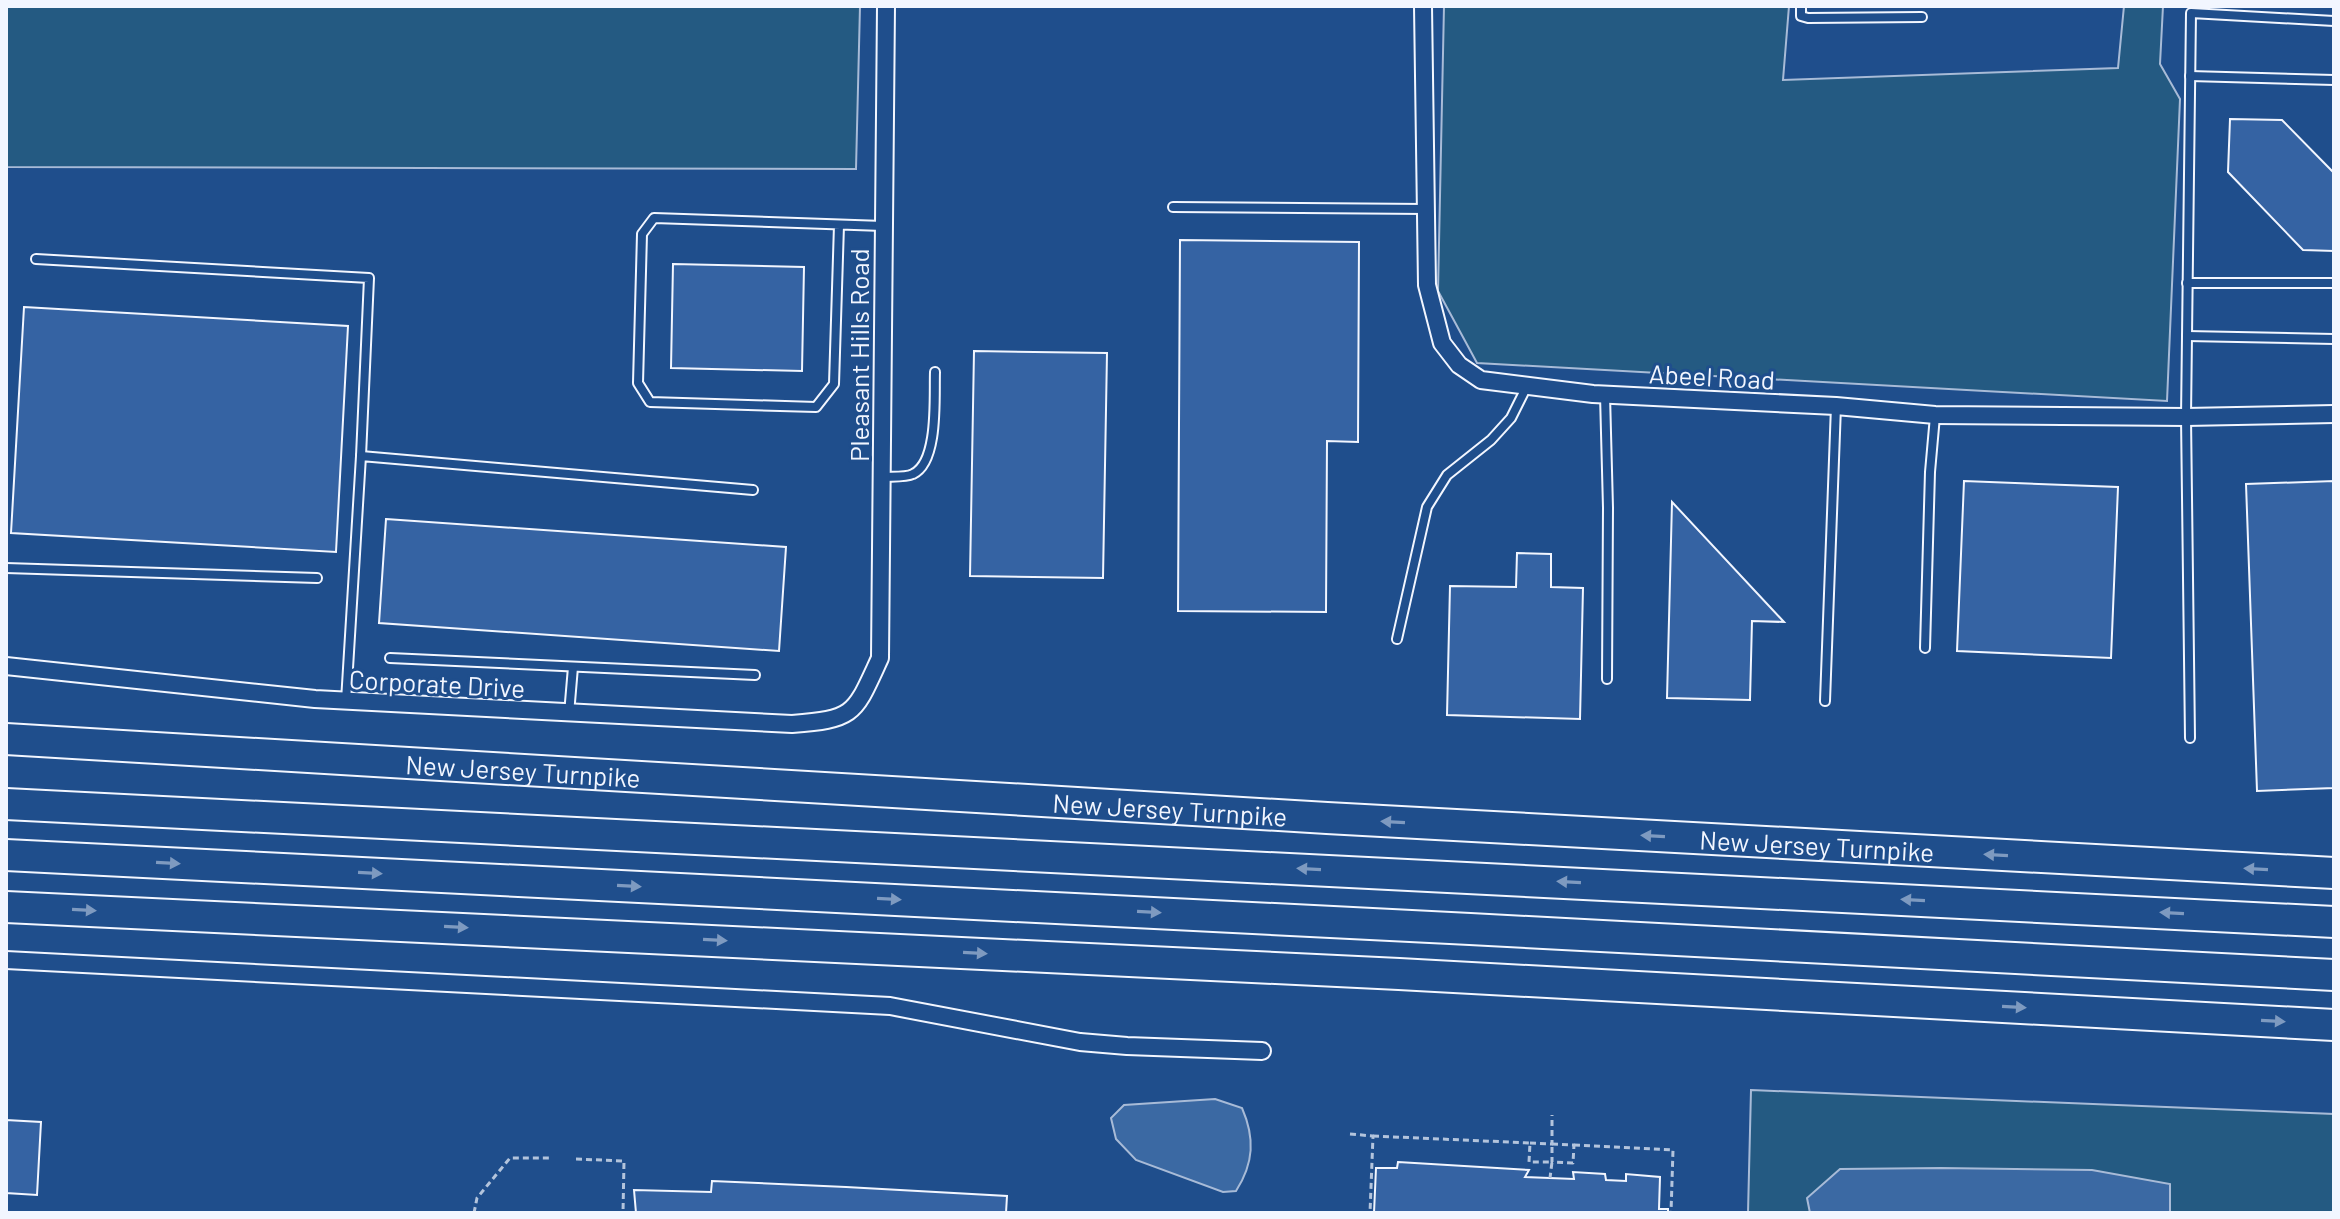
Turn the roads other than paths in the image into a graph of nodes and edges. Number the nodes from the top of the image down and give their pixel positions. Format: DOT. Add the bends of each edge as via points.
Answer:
graph roads {
  1 [pos="886,6"];
  2 [pos="1423,6"];
  3 [pos="1801,6"];
  4 [pos="2191,10"];
  5 [pos="1922,17"];
  6 [pos="2334,21"];
  7 [pos="2190,76"];
  8 [pos="2334,80"];
  9 [pos="1173,207"];
  10 [pos="1426,209"];
  11 [pos="839,225"];
  12 [pos="883,226"];
  13 [pos="36,259"];
  14 [pos="2187,283"];
  15 [pos="2334,283"];
  16 [pos="2187,336"];
  17 [pos="2334,339"];
  18 [pos="935,372"];
  19 [pos="1526,388"];
  20 [pos="1605,395"];
  21 [pos="1836,406"];
  22 [pos="2334,414"];
  23 [pos="1935,415"];
  24 [pos="2186,417"];
  25 [pos="361,456"];
  26 [pos="881,477"];
  27 [pos="753,490"];
  28 [pos="6,568"];
  29 [pos="317,578"];
  30 [pos="1397,639"];
  31 [pos="1925,648"];
  32 [pos="390,658"];
  33 [pos="6,666"];
  34 [pos="573,667"];
  35 [pos="755,675"];
  36 [pos="1607,679"];
  37 [pos="346,701"];
  38 [pos="860,701"];
  39 [pos="1825,701"];
  40 [pos="569,714"];
  41 [pos="2190,738"];
  42 [pos="6,739"];
  43 [pos="6,804"];
  44 [pos="6,855"];
  45 [pos="2334,873"];
  46 [pos="6,907"];
  47 [pos="2334,922"];
  48 [pos="6,960"];
  49 [pos="2334,975"];
  50 [pos="2334,1025"];
  51 [pos="1262,1051"];
  1 -- 12 [label="street, Pleasant Hills Road"];
  2 -- 10 [label="street, Abeel Road"];
  3 -- 5 [label="lane" via="1801,16 1808,18"];
  4 -- 6 [label="lane"];
  4 -- 7 [label="lane"];
  7 -- 8 [label="lane"];
  7 -- 14 [label="lane"];
  9 -- 10 [label="lane"];
  10 -- 19 [label="street, Abeel Road" via="1427,285 1442,343 1459,365 1481,380"];
  11 -- 11 [label="lane" via="654,218 642,234 638,383 650,402 816,407 834,384"];
  11 -- 12 [label="lane"];
  12 -- 26 [label="street, Pleasant Hills Road"];
  13 -- 25 [label="lane" via="369,278"];
  14 -- 15 [label="lane"];
  14 -- 16 [label="lane"];
  16 -- 17 [label="lane"];
  16 -- 24 [label="lane"];
  18 -- 26 [label="lane" via="931,444 924,465 912,475"];
  19 -- 20 [label="street, Abeel Road"];
  19 -- 30 [label="lane" via="1511,418 1447,475 1427,507"];
  20 -- 21 [label="street, Abeel Road"];
  20 -- 36 [label="lane"];
  21 -- 23 [label="street, Abeel Road"];
  21 -- 39 [label="lane"];
  22 -- 24 [label="street, Abeel Road"];
  23 -- 24 [label="street, Abeel Road"];
  23 -- 31 [label="lane"];
  24 -- 41 [label="lane"];
  25 -- 27 [label="lane"];
  25 -- 37 [label="lane"];
  26 -- 38 [label="street, Pleasant Hills Road" via="880,658"];
  28 -- 29 [label="lane"];
  32 -- 34 [label="lane"];
  33 -- 37 [label="street, Corporate Drive"];
  34 -- 35 [label="lane"];
  34 -- 40 [label="lane"];
  37 -- 40 [label="street, Corporate Drive"];
  38 -- 40 [label="street, Corporate Drive" via="846,716 792,724"];
  45 -- 42 [label="highway, New Jersey Turnpike, one-way"];
  47 -- 43 [label="highway, New Jersey Turnpike, one-way"];
  44 -- 49 [label="highway, one-way"];
  46 -- 50 [label="highway, one-way"];
  48 -- 51 [label="street" via="890,1006 1080,1042"];
}
